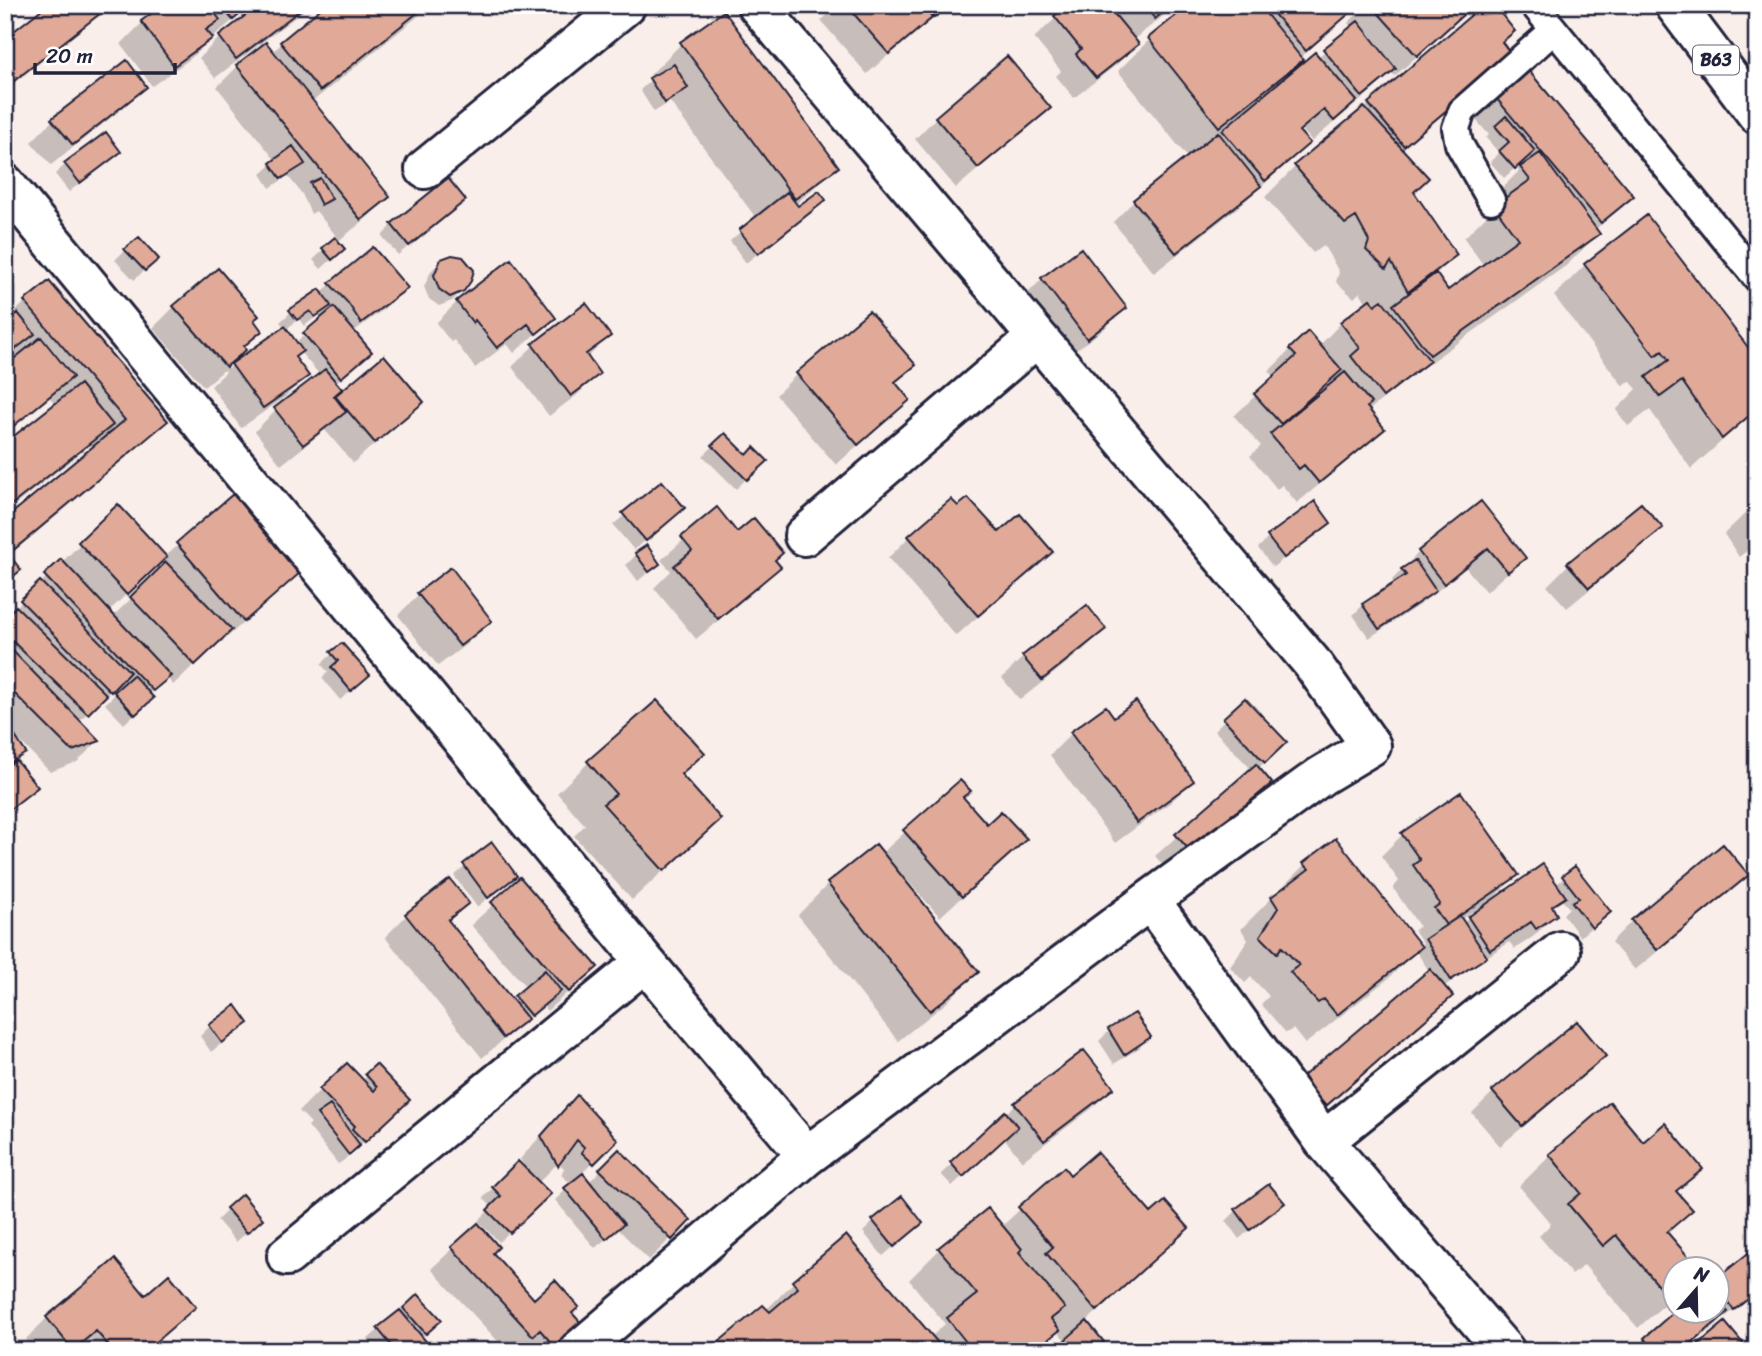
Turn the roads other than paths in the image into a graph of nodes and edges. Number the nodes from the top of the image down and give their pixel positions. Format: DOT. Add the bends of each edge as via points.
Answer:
graph roads {
  1 [pos="626,5"];
  2 [pos="757,5"];
  3 [pos="1534,5"];
  4 [pos="1675,5"];
  5 [pos="1554,30"];
  6 [pos="1757,114"];
  7 [pos="425,169"];
  8 [pos="10,200"];
  9 [pos="1491,200"];
  10 [pos="1757,278"];
  11 [pos="1037,337"];
  12 [pos="804,536"];
  13 [pos="1150,900"];
  14 [pos="1561,951"];
  15 [pos="645,962"];
  16 [pos="1324,1141"];
  17 [pos="807,1156"];
  18 [pos="287,1256"];
  19 [pos="578,1351"];
  20 [pos="1505,1351"];
  1 -- 7 [label="main road"];
  2 -- 11 [label="main road"];
  3 -- 5 [label="lane"];
  4 -- 6 [label="main road, B63"];
  5 -- 9 [label="lane" via="1462,111 1456,128 1459,144"];
  5 -- 10 [label="lane"];
  8 -- 15 [label="main road"];
  11 -- 12 [label="main road"];
  11 -- 13 [label="main road" via="1312,663 1371,746 1321,776"];
  13 -- 16 [label="main road"];
  13 -- 17 [label="main road"];
  14 -- 16 [label="main road"];
  15 -- 17 [label="main road"];
  15 -- 18 [label="main road"];
  16 -- 20 [label="main road"];
  17 -- 19 [label="main road"];
}
